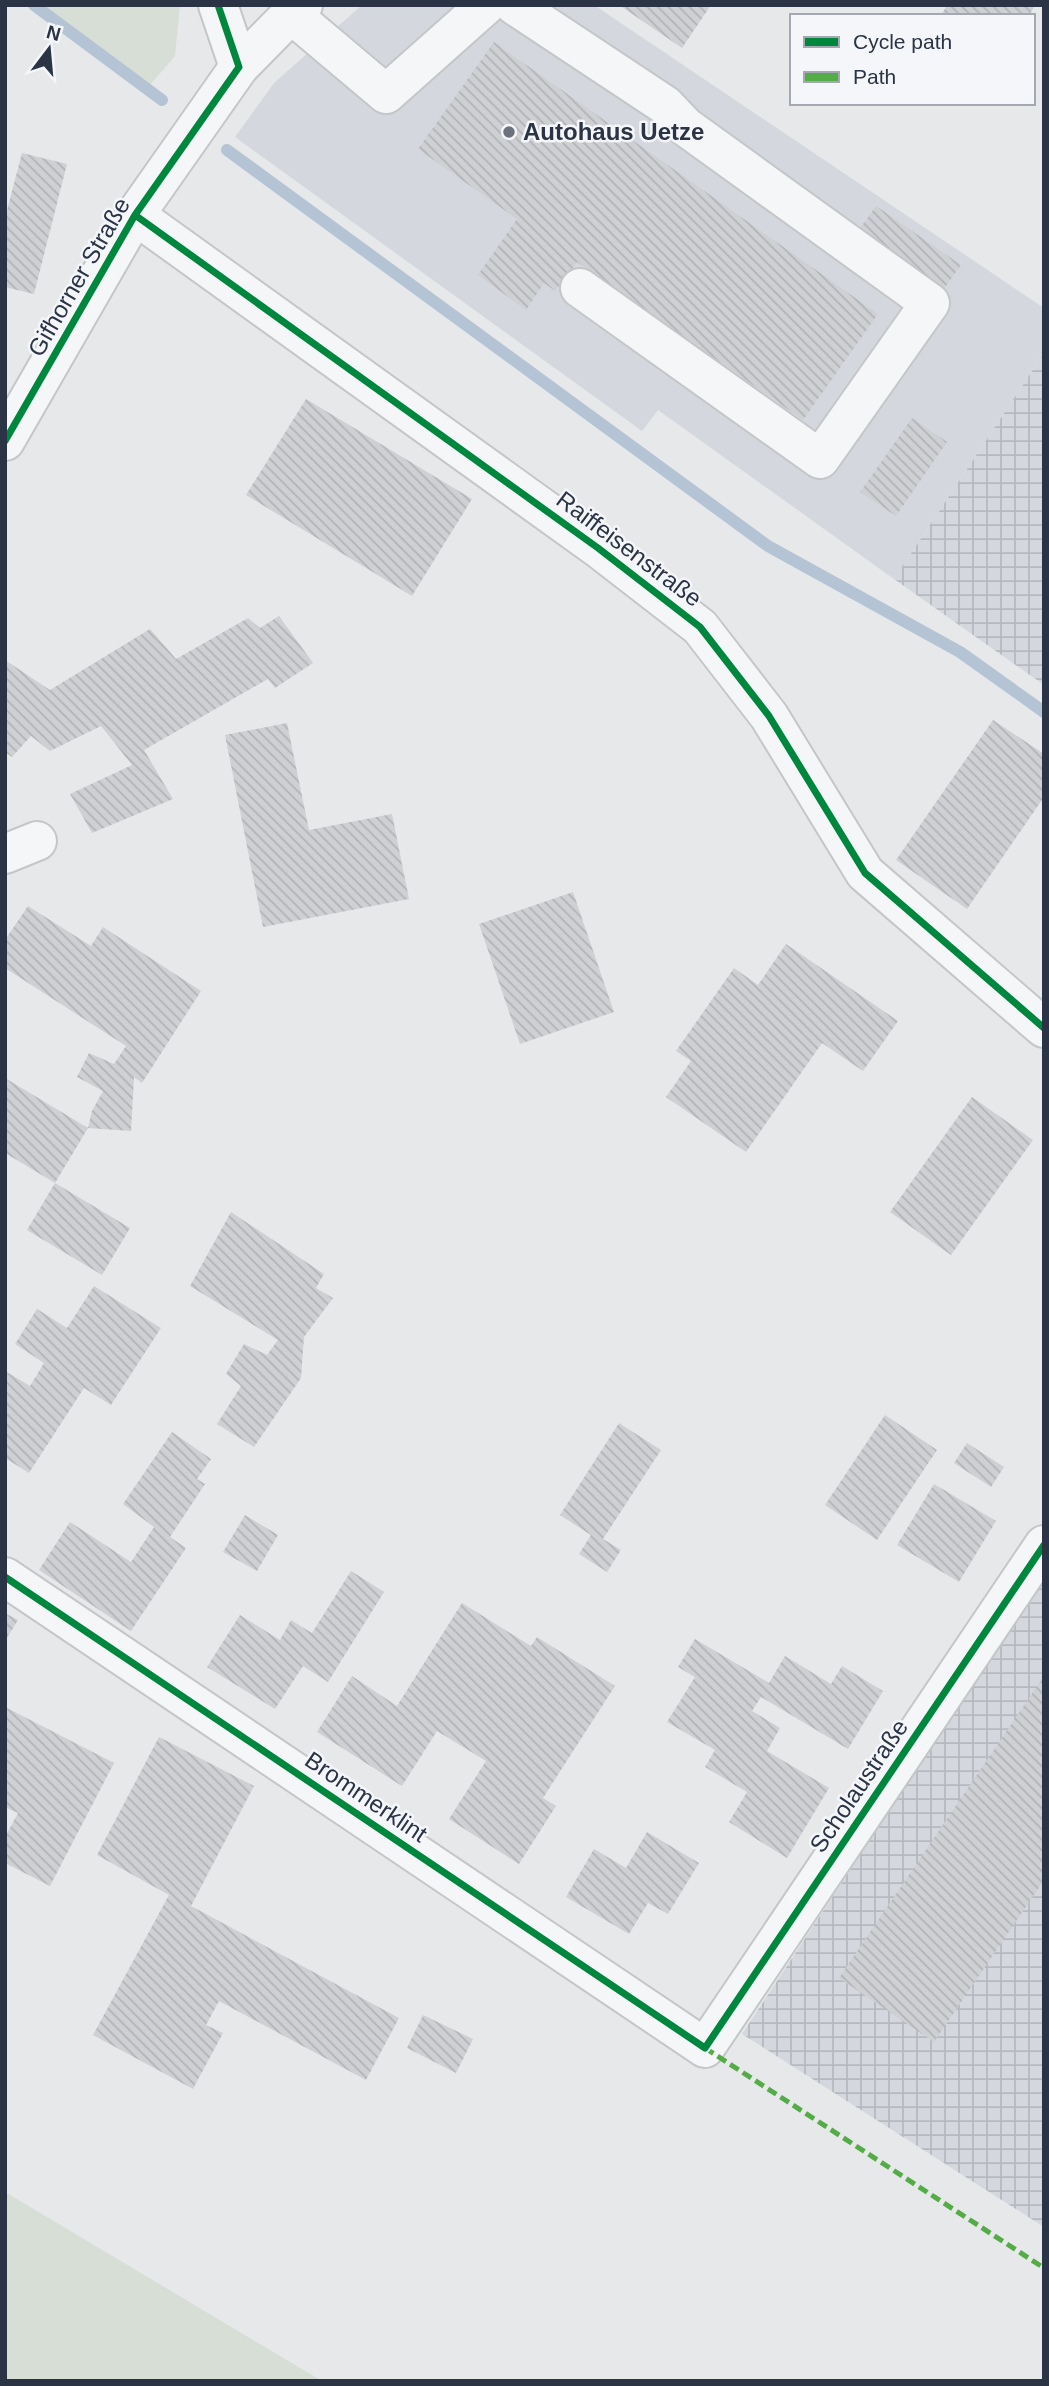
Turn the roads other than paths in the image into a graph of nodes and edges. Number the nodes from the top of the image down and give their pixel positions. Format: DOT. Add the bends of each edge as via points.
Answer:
graph roads {
  1 [pos="218,5"];
  2 [pos="486,5"];
  3 [pos="514,5"];
  4 [pos="297,10"];
  5 [pos="239,67"];
  6 [pos="135,215"];
  7 [pos="580,288"];
  8 [pos="17,393"];
  9 [pos="5,441"];
  10 [pos="1044,1028"];
  11 [pos="1044,1545"];
  12 [pos="5,1577"];
  13 [pos="705,2048"];
  1 -- 5 [label="street"];
  2 -- 4 [label="street" via="386,94"];
  3 -- 7 [label="street" via="665,105 686,127 930,303 820,459"];
  4 -- 5 [label="street, Gifhorner Straße"];
  5 -- 6 [label="street, Gifhorner Straße"];
  6 -- 8 [label="street, Gifhorner Straße"];
  6 -- 10 [label="street, Raiffeisenstraße" via="598,548 700,627 769,716 865,873"];
  8 -- 9 [label="street, Gifhorner Straße"];
  11 -- 13 [label="street, Scholaustraße"];
  12 -- 13 [label="street, Brommerklint"];
}
